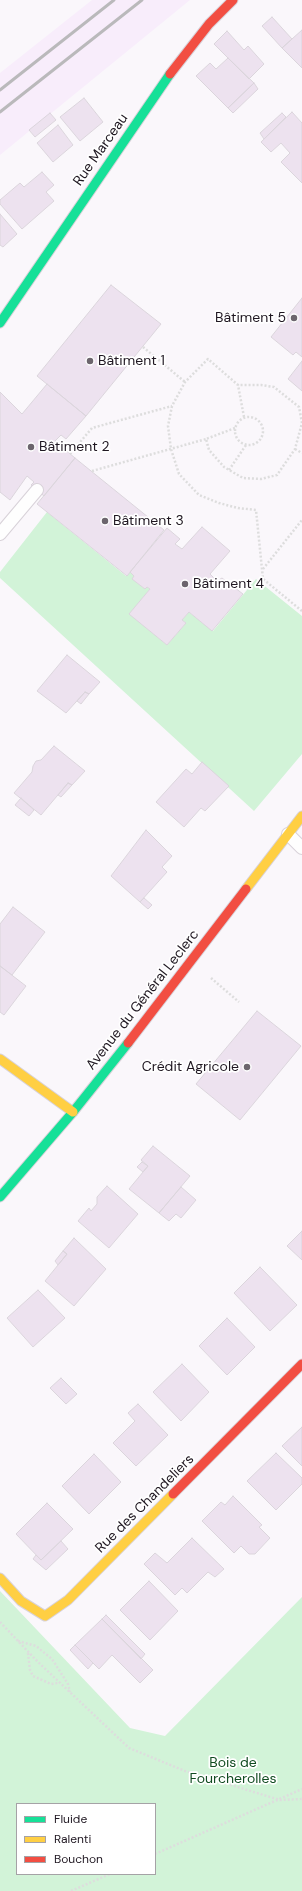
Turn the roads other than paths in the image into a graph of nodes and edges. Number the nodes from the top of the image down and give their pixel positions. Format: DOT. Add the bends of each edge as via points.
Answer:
graph roads {
  1 [pos="233,0"];
  2 [pos="0,323"];
  3 [pos="37,490"];
  4 [pos="0,534"];
  5 [pos="302,816"];
  6 [pos="288,834"];
  7 [pos="302,848"];
  8 [pos="0,1059"];
  9 [pos="73,1112"];
  10 [pos="0,1197"];
  11 [pos="302,1364"];
  12 [pos="0,1578"];
  1 -- 2 [label="street, Rue Marceau" via="209,24 169,75"];
  3 -- 4 [label="lane"];
  5 -- 6 [label="street, Avenue du Général Leclerc"];
  6 -- 7 [label="lane"];
  6 -- 9 [label="street, Avenue du Général Leclerc"];
  8 -- 9 [label="street"];
  9 -- 10 [label="street, Avenue du Général Leclerc"];
  11 -- 12 [label="street, Rue des Chandeliers" via="68,1600 45,1616 21,1601"];
}
